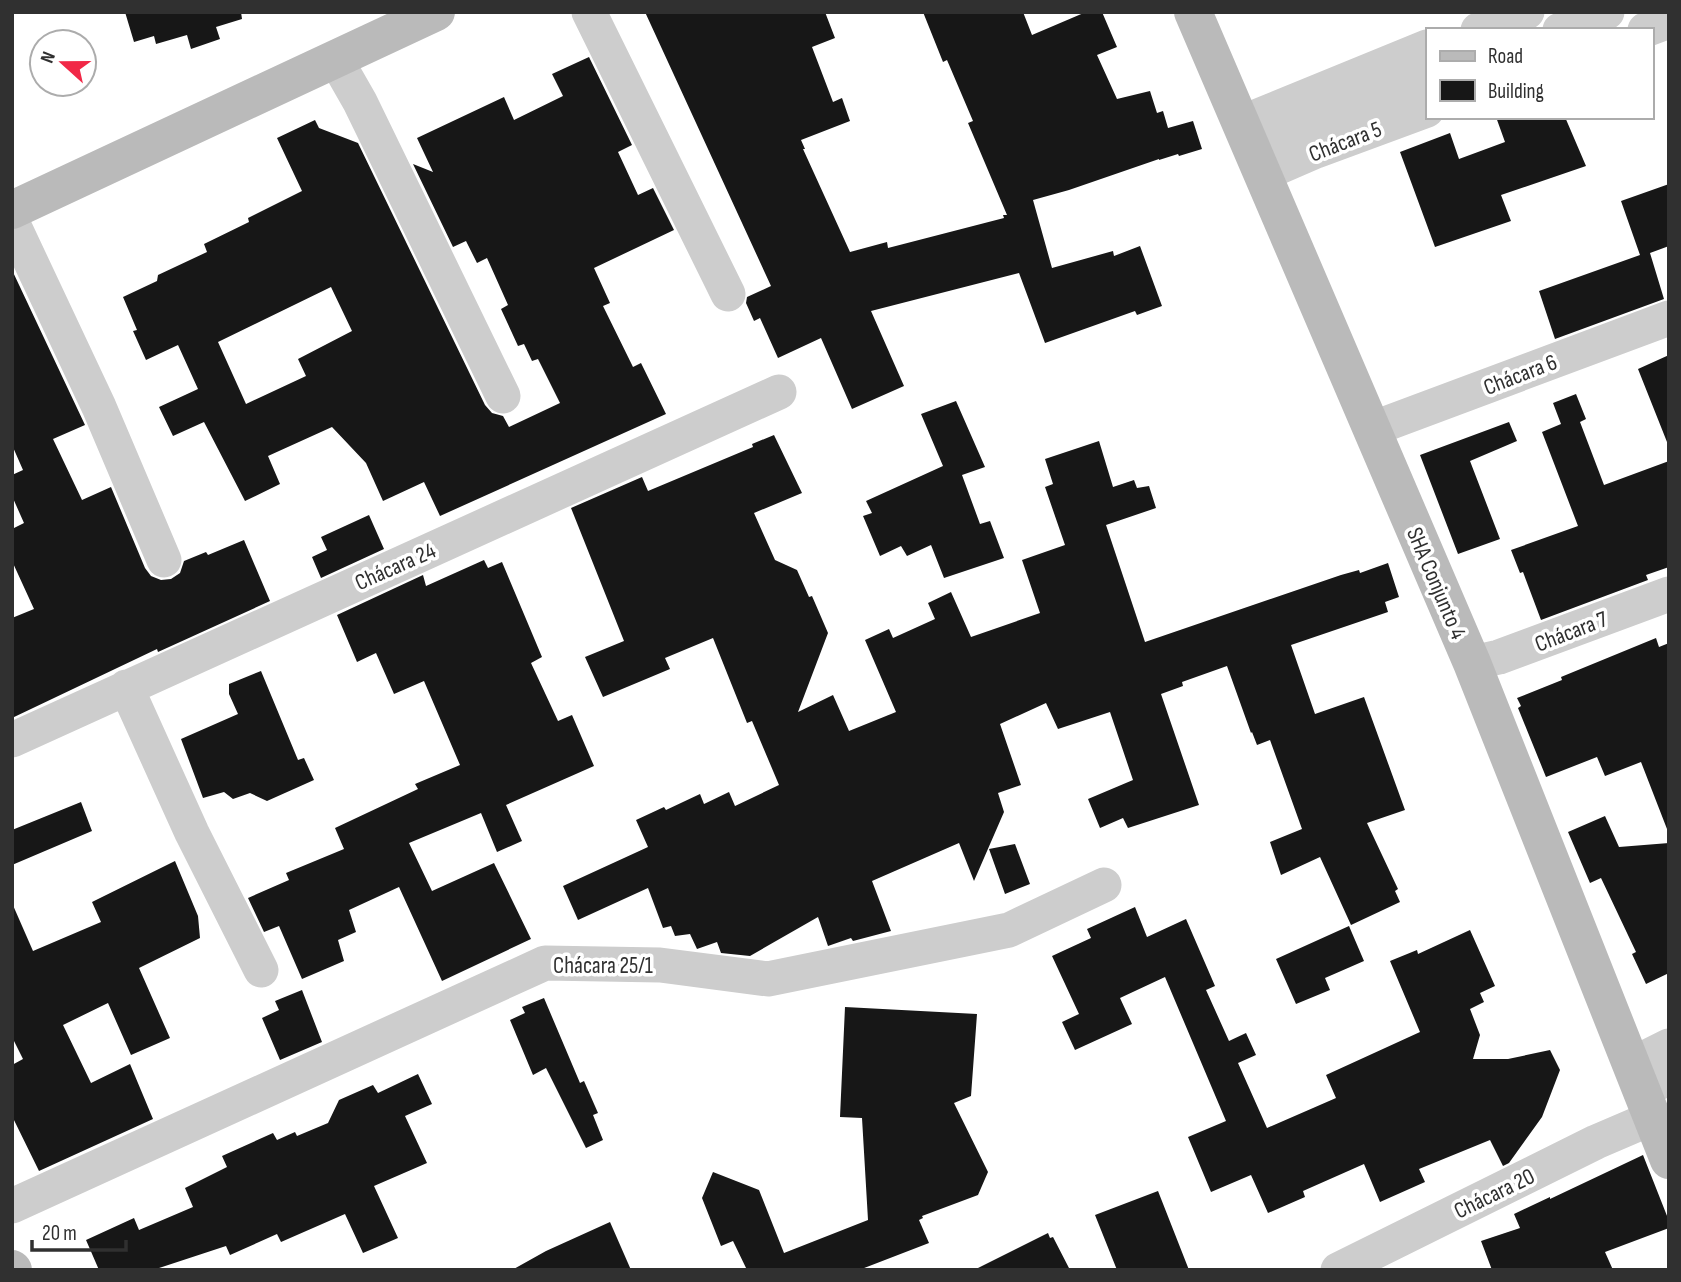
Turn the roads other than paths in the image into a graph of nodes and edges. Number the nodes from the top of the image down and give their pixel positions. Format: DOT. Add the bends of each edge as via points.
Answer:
graph roads {
  1 [pos="436,12"];
  2 [pos="589,12"];
  3 [pos="1194,12"];
  4 [pos="1527,12"];
  5 [pos="1607,12"];
  6 [pos="1669,21"];
  7 [pos="1483,28"];
  8 [pos="1565,28"];
  9 [pos="1650,28"];
  10 [pos="1426,48"];
  11 [pos="337,60"];
  12 [pos="1426,78"];
  13 [pos="1426,110"];
  14 [pos="1251,147"];
  15 [pos="12,210"];
  16 [pos="12,222"];
  17 [pos="728,294"];
  18 [pos="1669,318"];
  19 [pos="779,392"];
  20 [pos="503,396"];
  21 [pos="1372,429"];
  22 [pos="164,560"];
  23 [pos="1669,594"];
  24 [pos="1472,663"];
  25 [pos="126,687"];
  26 [pos="12,740"];
  27 [pos="1104,885"];
  28 [pos="261,970"];
  29 [pos="1669,1046"];
  30 [pos="1648,1088"];
  31 [pos="1669,1160"];
  32 [pos="12,1206"];
  33 [pos="1338,1270"];
  1 -- 11 [label="street"];
  2 -- 17 [label="street"];
  3 -- 14 [label="street, SHA Conjunto 4"];
  4 -- 7 [label="street"];
  5 -- 8 [label="street"];
  6 -- 9 [label="street"];
  10 -- 14 [label="street"];
  11 -- 15 [label="street"];
  11 -- 20 [label="street"];
  12 -- 14 [label="street"];
  13 -- 14 [label="street, Chácara 5" via="1315,151"];
  14 -- 21 [label="street, SHA Conjunto 4"];
  16 -- 22 [label="street" via="100,407"];
  18 -- 21 [label="street, Chácara 6"];
  19 -- 25 [label="street, Chácara 24"];
  21 -- 24 [label="street, SHA Conjunto 4"];
  23 -- 24 [label="street, Chácara 7"];
  24 -- 30 [label="street, SHA Conjunto 4"];
  25 -- 26 [label="street, Chácara 24"];
  25 -- 28 [label="street" via="191,833"];
  27 -- 32 [label="street, Chácara 25/1" via="1009,930 768,979 660,965 545,963"];
  29 -- 30 [label="street, Chácara 20"];
  30 -- 31 [label="street, SHA Conjunto 4"];
  30 -- 33 [label="street, Chácara 20" via="1596,1142"];
}
